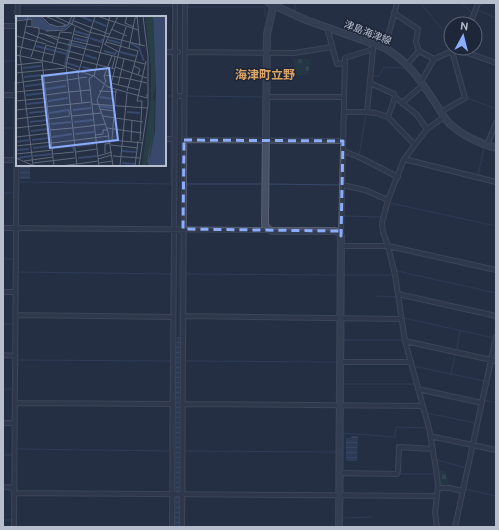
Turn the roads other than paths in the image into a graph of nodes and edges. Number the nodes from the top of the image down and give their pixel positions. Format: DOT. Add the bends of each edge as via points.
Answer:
graph roads {
  1 [pos="18,3"];
  2 [pos="175,3"];
  3 [pos="185,3"];
  4 [pos="397,3"];
  5 [pos="478,3"];
  6 [pos="272,4"];
  7 [pos="394,13"];
  8 [pos="18,16"];
  9 [pos="473,16"];
  10 [pos="3,26"];
  11 [pos="16,26"];
  12 [pos="328,28"];
  13 [pos="332,47"];
  14 [pos="373,47"];
  15 [pos="385,48"];
  16 [pos="419,51"];
  17 [pos="166,52"];
  18 [pos="177,52"];
  19 [pos="185,52"];
  20 [pos="266,53"];
  21 [pos="443,55"];
  22 [pos="453,56"];
  23 [pos="476,56"];
  24 [pos="434,59"];
  25 [pos="345,63"];
  26 [pos="407,64"];
  27 [pos="496,64"];
  28 [pos="370,83"];
  29 [pos="422,83"];
  30 [pos="3,95"];
  31 [pos="16,95"];
  32 [pos="176,96"];
  33 [pos="183,96"];
  34 [pos="266,97"];
  35 [pos="344,97"];
  36 [pos="395,97"];
  37 [pos="402,103"];
  38 [pos="344,112"];
  39 [pos="367,112"];
  40 [pos="442,115"];
  41 [pos="388,117"];
  42 [pos="496,123"];
  43 [pos="427,129"];
  44 [pos="166,139"];
  45 [pos="174,140"];
  46 [pos="184,140"];
  47 [pos="266,141"];
  48 [pos="343,141"];
  49 [pos="414,144"];
  50 [pos="487,145"];
  51 [pos="496,148"];
  52 [pos="343,152"];
  53 [pos="404,159"];
  54 [pos="3,160"];
  55 [pos="16,160"];
  56 [pos="398,176"];
  57 [pos="496,182"];
  58 [pos="342,185"];
  59 [pos="388,200"];
  60 [pos="3,228"];
  61 [pos="16,228"];
  62 [pos="175,229"];
  63 [pos="183,229"];
  64 [pos="268,229"];
  65 [pos="341,236"];
  66 [pos="341,246"];
  67 [pos="388,246"];
  68 [pos="496,270"];
  69 [pos="3,292"];
  70 [pos="16,292"];
  71 [pos="398,294"];
  72 [pos="15,316"];
  73 [pos="183,316"];
  74 [pos="496,316"];
  75 [pos="173,317"];
  76 [pos="340,318"];
  77 [pos="401,319"];
  78 [pos="496,338"];
  79 [pos="405,341"];
  80 [pos="3,356"];
  81 [pos="15,356"];
  82 [pos="491,360"];
  83 [pos="496,361"];
  84 [pos="340,362"];
  85 [pos="410,362"];
  86 [pos="418,389"];
  87 [pos="15,403"];
  88 [pos="482,403"];
  89 [pos="173,404"];
  90 [pos="182,404"];
  91 [pos="340,405"];
  92 [pos="423,406"];
  93 [pos="3,423"];
  94 [pos="15,423"];
  95 [pos="430,436"];
  96 [pos="473,445"];
  97 [pos="433,449"];
  98 [pos="496,450"];
  99 [pos="339,473"];
  100 [pos="3,488"];
  101 [pos="14,488"];
  102 [pos="438,488"];
  103 [pos="463,491"];
  104 [pos="14,494"];
  105 [pos="173,494"];
  106 [pos="182,494"];
  107 [pos="339,495"];
  108 [pos="437,496"];
  109 [pos="14,527"];
  110 [pos="172,527"];
  111 [pos="182,527"];
  112 [pos="339,527"];
  113 [pos="436,527"];
  114 [pos="455,527"];
  1 -- 8 [label="street"];
  2 -- 18 [label="street"];
  3 -- 19 [label="street"];
  4 -- 7 [label="street"];
  5 -- 9 [label="street"];
  6 -- 12 [label="street, 津島海津線"];
  6 -- 20 [label="street"];
  7 -- 15 [label="street"];
  7 -- 16 [label="street" via="418,29 416,42"];
  10 -- 11 [label="street"];
  12 -- 13 [label="street"];
  12 -- 14 [label="street, 津島海津線"];
  13 -- 20 [label="street" via="294,53"];
  13 -- 25 [label="street" via="337,64"];
  14 -- 15 [label="street, 津島海津線"];
  14 -- 25 [label="street" via="347,56"];
  14 -- 28 [label="street"];
  15 -- 26 [label="street, 津島海津線"];
  16 -- 24 [label="street"];
  16 -- 26 [label="street"];
  17 -- 18 [label="street"];
  18 -- 32 [label="street"];
  19 -- 20 [label="street"];
  19 -- 33 [label="street"];
  20 -- 34 [label="street"];
  21 -- 24 [label="street"];
  22 -- 40 [label="street" via="465,98"];
  23 -- 27 [label="street"];
  24 -- 29 [label="street"];
  25 -- 35 [label="street"];
  26 -- 29 [label="street, 津島海津線"];
  28 -- 36 [label="street" via="394,94"];
  28 -- 39 [label="street"];
  29 -- 37 [label="street"];
  29 -- 40 [label="street, 津島海津線"];
  30 -- 31 [label="street"];
  32 -- 33 [label="street"];
  32 -- 45 [label="street"];
  33 -- 46 [label="street"];
  34 -- 35 [label="street"];
  34 -- 47 [label="street"];
  35 -- 38 [label="street"];
  36 -- 37 [label="street"];
  36 -- 41 [label="street"];
  37 -- 43 [label="street" via="417,115"];
  38 -- 39 [label="street"];
  38 -- 48 [label="street"];
  39 -- 41 [label="street"];
  40 -- 43 [label="street"];
  40 -- 50 [label="street, 津島海津線" via="459,131"];
  41 -- 49 [label="street"];
  42 -- 50 [label="street"];
  43 -- 49 [label="street"];
  44 -- 45 [label="street"];
  45 -- 62 [label="street"];
  46 -- 47 [label="street"];
  46 -- 63 [label="street"];
  47 -- 48 [label="street"];
  47 -- 64 [label="street" via="265,221"];
  48 -- 52 [label="street"];
  49 -- 53 [label="street"];
  50 -- 51 [label="street, 津島海津線"];
  52 -- 56 [label="street"];
  52 -- 58 [label="street"];
  53 -- 56 [label="street"];
  53 -- 57 [label="street"];
  54 -- 55 [label="street"];
  55 -- 61 [label="street"];
  56 -- 59 [label="street"];
  58 -- 59 [label="street" via="365,190"];
  58 -- 65 [label="street"];
  59 -- 67 [label="street" via="382,223"];
  60 -- 61 [label="street"];
  61 -- 62 [label="street"];
  61 -- 70 [label="street"];
  62 -- 63 [label="street"];
  62 -- 75 [label="street"];
  63 -- 64 [label="street"];
  63 -- 73 [label="street"];
  64 -- 65 [label="street" via="335,231"];
  65 -- 66 [label="street"];
  66 -- 67 [label="street"];
  66 -- 76 [label="street"];
  67 -- 68 [label="street"];
  67 -- 71 [label="street"];
  69 -- 70 [label="street"];
  70 -- 72 [label="street"];
  71 -- 74 [label="street"];
  71 -- 77 [label="street"];
  72 -- 75 [label="street"];
  72 -- 81 [label="street"];
  73 -- 76 [label="street"];
  73 -- 90 [label="street"];
  75 -- 89 [label="street"];
  76 -- 77 [label="street"];
  76 -- 84 [label="street"];
  77 -- 79 [label="street"];
  78 -- 82 [label="street"];
  79 -- 82 [label="street"];
  79 -- 85 [label="street"];
  80 -- 81 [label="street"];
  81 -- 87 [label="street"];
  82 -- 83 [label="street"];
  82 -- 88 [label="street"];
  84 -- 85 [label="street"];
  84 -- 91 [label="street"];
  85 -- 86 [label="street"];
  86 -- 88 [label="street"];
  86 -- 92 [label="street"];
  87 -- 89 [label="street"];
  87 -- 94 [label="street"];
  88 -- 96 [label="street"];
  89 -- 105 [label="street"];
  90 -- 91 [label="street"];
  90 -- 106 [label="street"];
  91 -- 92 [label="street"];
  91 -- 99 [label="street"];
  92 -- 95 [label="street"];
  93 -- 94 [label="street"];
  94 -- 101 [label="street"];
  95 -- 96 [label="street"];
  95 -- 97 [label="street"];
  96 -- 98 [label="street"];
  96 -- 103 [label="street"];
  97 -- 99 [label="street" via="399,447 397,474"];
  97 -- 102 [label="street"];
  99 -- 107 [label="street"];
  100 -- 101 [label="street"];
  101 -- 104 [label="street"];
  102 -- 103 [label="street"];
  102 -- 108 [label="street"];
  103 -- 114 [label="street"];
  104 -- 105 [label="street"];
  104 -- 109 [label="street"];
  105 -- 106 [label="street"];
  105 -- 110 [label="street"];
  106 -- 107 [label="street"];
  106 -- 111 [label="street"];
  107 -- 108 [label="street"];
  107 -- 112 [label="street"];
  108 -- 113 [label="street" via="434,514"];
}
